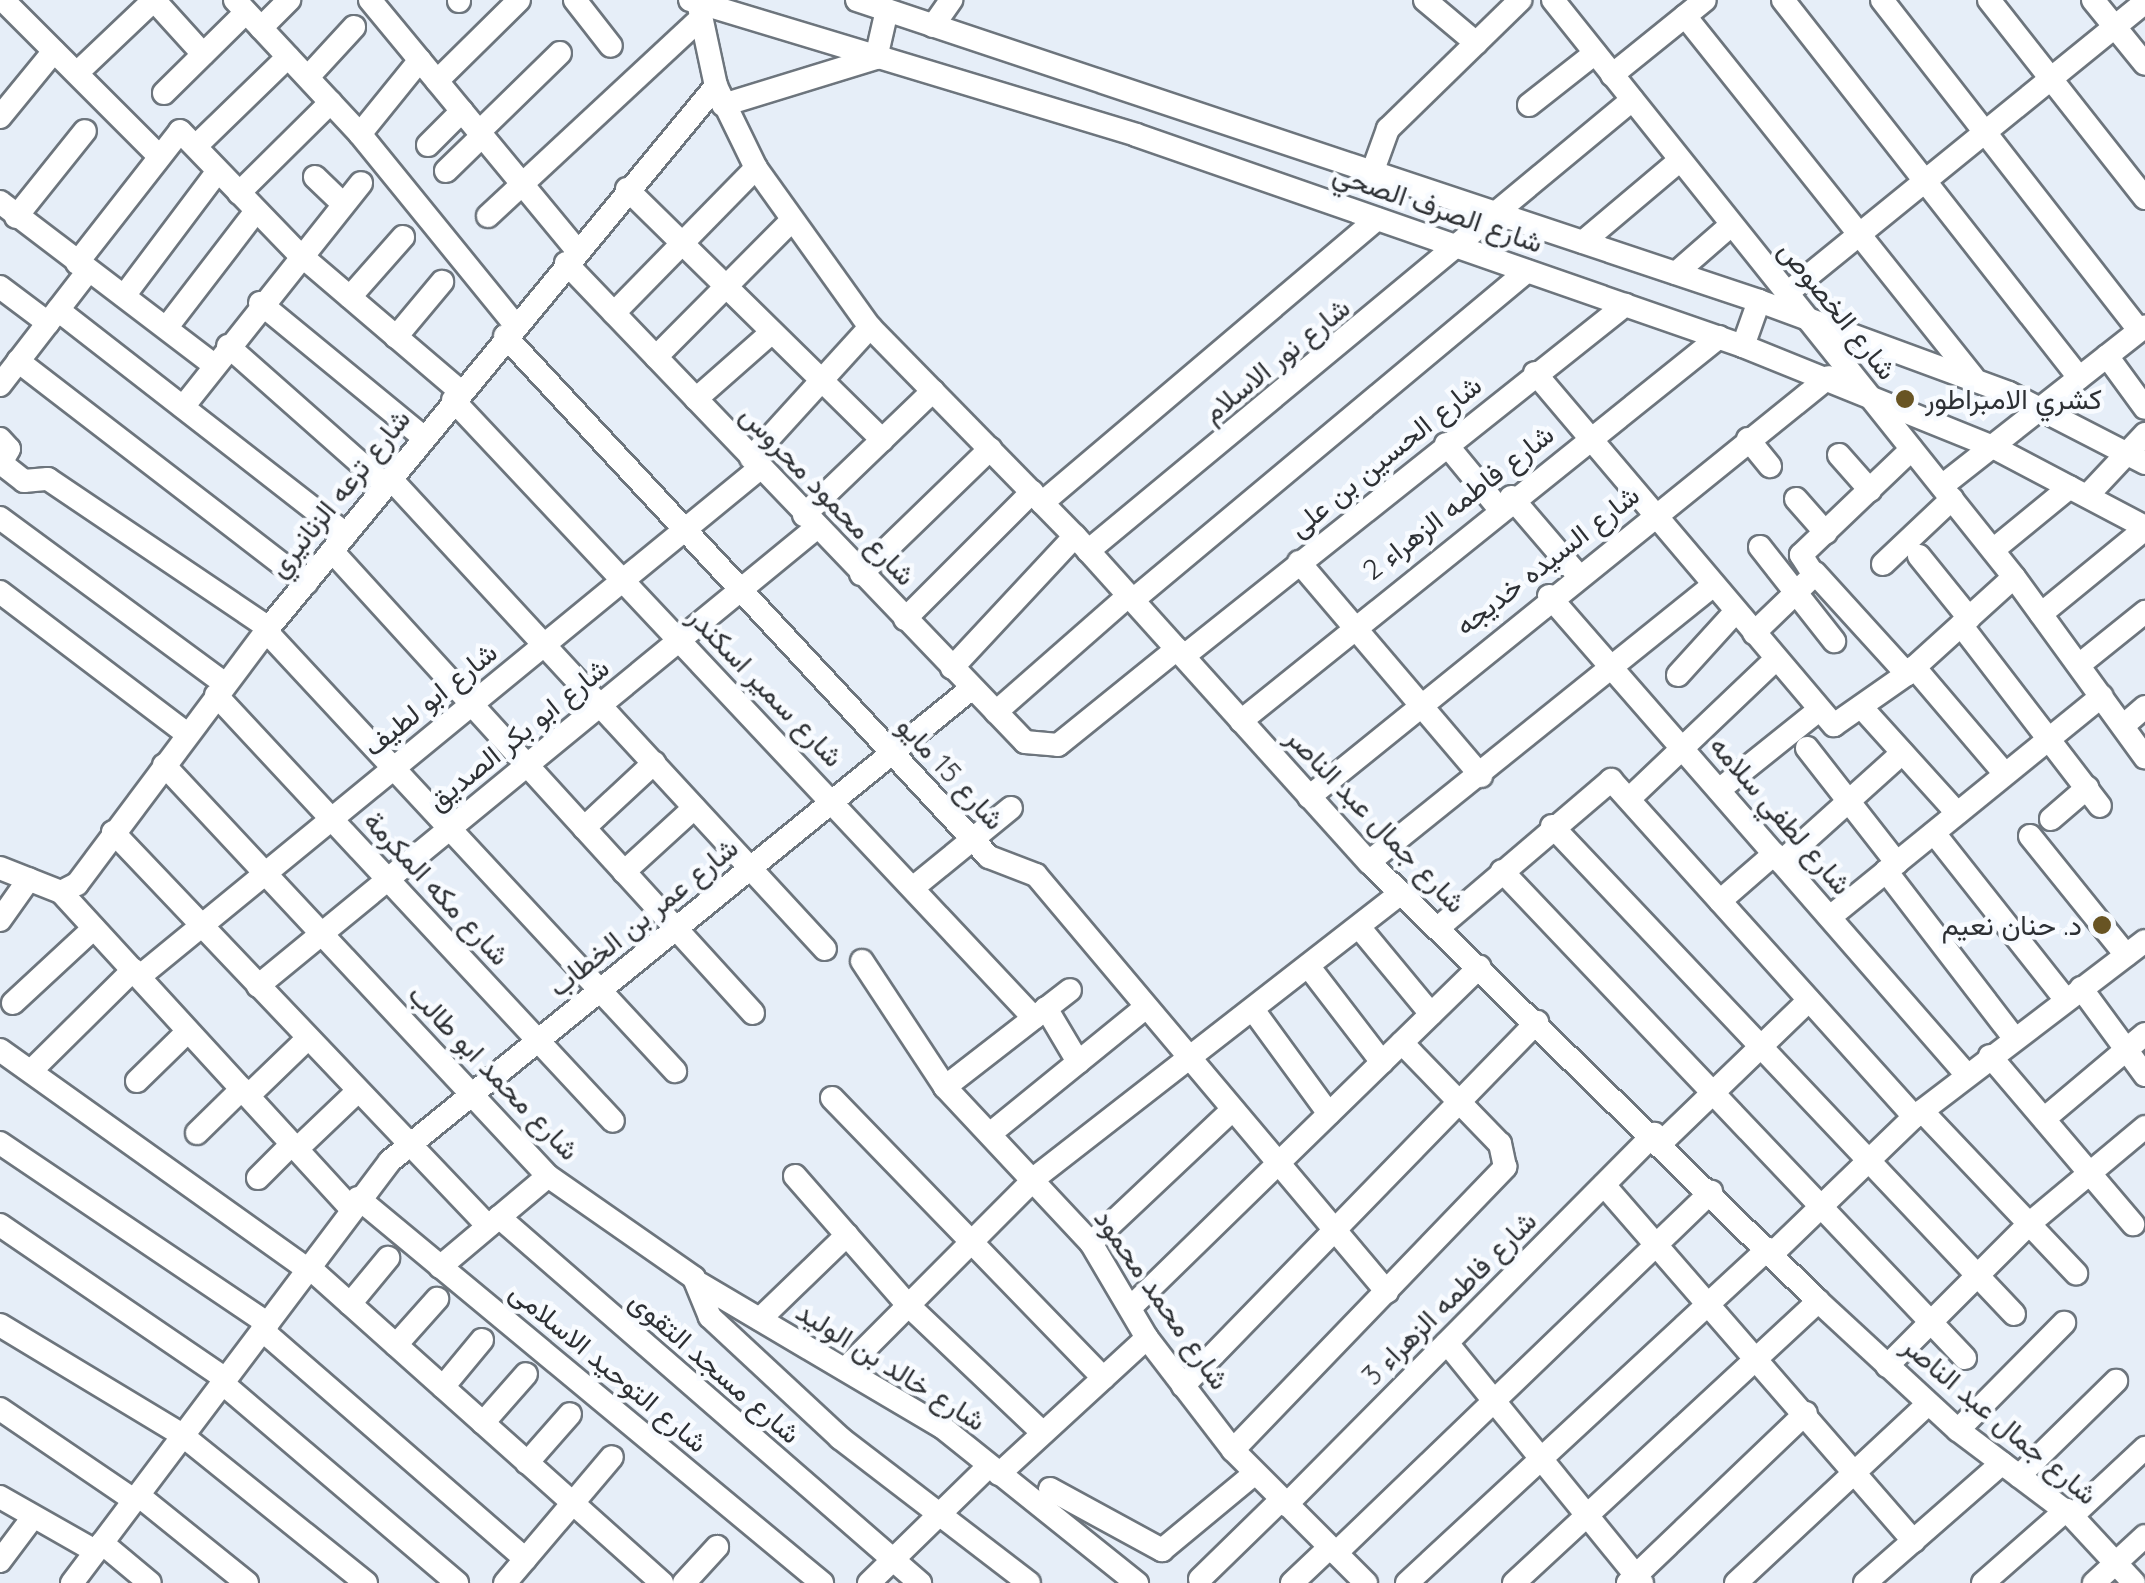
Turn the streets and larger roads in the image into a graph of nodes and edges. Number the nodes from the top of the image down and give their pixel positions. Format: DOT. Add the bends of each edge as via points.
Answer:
graph roads {
  1 [pos="2,0"];
  2 [pos="289,0"];
  3 [pos="370,0"];
  4 [pos="520,0"];
  5 [pos="575,0"];
  6 [pos="858,0"];
  7 [pos="951,0"];
  8 [pos="1426,0"];
  9 [pos="1520,0"];
  10 [pos="1705,0"];
  11 [pos="1783,0"];
  12 [pos="1882,0"];
  13 [pos="1989,0"];
  14 [pos="2093,0"];
  15 [pos="1555,1"];
  16 [pos="2145,2"];
  17 [pos="703,6"];
  18 [pos="887,10"];
  19 [pos="247,13"];
  20 [pos="1685,16"];
  21 [pos="354,26"];
  22 [pos="933,26"];
  23 [pos="2115,27"];
  24 [pos="1476,43"];
  25 [pos="611,46"];
  26 [pos="54,51"];
  27 [pos="560,53"];
  28 [pos="1595,53"];
  29 [pos="203,54"];
  30 [pos="288,57"];
  31 [pos="876,58"];
  32 [pos="420,60"];
  33 [pos="2145,64"];
  34 [pos="76,73"];
  35 [pos="1612,75"];
  36 [pos="308,77"];
  37 [pos="2051,79"];
  38 [pos="436,80"];
  39 [pos="164,93"];
  40 [pos="720,96"];
  41 [pos="1632,100"];
  42 [pos="1148,101"];
  43 [pos="332,102"];
  44 [pos="1529,105"];
  45 [pos="2,110"];
  46 [pos="462,111"];
  47 [pos="85,131"];
  48 [pos="1985,132"];
  49 [pos="360,134"];
  50 [pos="480,134"];
  51 [pos="1136,136"];
  52 [pos="428,145"];
  53 [pos="196,146"];
  54 [pos="158,155"];
  55 [pos="1680,160"];
  56 [pos="756,168"];
  57 [pos="218,171"];
  58 [pos="446,171"];
  59 [pos="1372,173"];
  60 [pos="315,177"];
  61 [pos="1925,181"];
  62 [pos="361,183"];
  63 [pos="522,184"];
  64 [pos="627,189"];
  65 [pos="239,192"];
  66 [pos="2145,198"];
  67 [pos="342,203"];
  68 [pos="8,210"];
  69 [pos="256,212"];
  70 [pos="1500,215"];
  71 [pos="488,216"];
  72 [pos="1377,219"];
  73 [pos="790,222"];
  74 [pos="1731,224"];
  75 [pos="1860,234"];
  76 [pos="403,237"];
  77 [pos="1583,242"];
  78 [pos="682,244"];
  79 [pos="1462,248"];
  80 [pos="297,252"];
  81 [pos="571,257"];
  82 [pos="83,267"];
  83 [pos="1527,271"];
  84 [pos="1676,273"];
  85 [pos="442,282"];
  86 [pos="0,287"];
  87 [pos="726,287"];
  88 [pos="1786,294"];
  89 [pos="124,296"];
  90 [pos="350,297"];
  91 [pos="1758,300"];
  92 [pos="260,303"];
  93 [pos="1625,305"];
  94 [pos="614,314"];
  95 [pos="53,316"];
  96 [pos="1805,317"];
  97 [pos="167,327"];
  98 [pos="870,327"];
  99 [pos="2142,328"];
  100 [pos="510,330"];
  101 [pos="772,332"];
  102 [pos="396,336"];
  103 [pos="1719,337"];
  104 [pos="1743,346"];
  105 [pos="221,355"];
  106 [pos="2106,356"];
  107 [pos="656,357"];
  108 [pos="18,361"];
  109 [pos="1535,373"];
  110 [pos="1830,377"];
  111 [pos="820,378"];
  112 [pos="2079,378"];
  113 [pos="1974,379"];
  114 [pos="1,381"];
  115 [pos="1865,390"];
  116 [pos="933,391"];
  117 [pos="456,395"];
  118 [pos="696,399"];
  119 [pos="183,407"];
  120 [pos="2043,408"];
  121 [pos="2145,408"];
  122 [pos="2145,434"];
  123 [pos="423,437"];
  124 [pos="1589,437"];
  125 [pos="1748,439"];
  126 [pos="0,440"];
  127 [pos="882,440"];
  128 [pos="1446,444"];
  129 [pos="1995,448"];
  130 [pos="990,449"];
  131 [pos="1912,449"];
  132 [pos="2123,451"];
  133 [pos="1839,455"];
  134 [pos="756,463"];
  135 [pos="2145,463"];
  136 [pos="1770,466"];
  137 [pos="387,482"];
  138 [pos="1870,490"];
  139 [pos="2078,491"];
  140 [pos="1948,493"];
  141 [pos="1037,497"];
  142 [pos="1796,500"];
  143 [pos="1504,502"];
  144 [pos="1654,514"];
  145 [pos="0,518"];
  146 [pos="810,522"];
  147 [pos="2145,528"];
  148 [pos="684,530"];
  149 [pos="1826,533"];
  150 [pos="339,542"];
  151 [pos="1082,544"];
  152 [pos="1760,547"];
  153 [pos="1993,550"];
  154 [pos="1919,556"];
  155 [pos="1300,562"];
  156 [pos="1883,564"];
  157 [pos="1815,573"];
  158 [pos="861,574"];
  159 [pos="1576,574"];
  160 [pos="2014,577"];
  161 [pos="622,581"];
  162 [pos="306,582"];
  163 [pos="1714,585"];
  164 [pos="740,590"];
  165 [pos="0,592"];
  166 [pos="1796,593"];
  167 [pos="1550,596"];
  168 [pos="1131,597"];
  169 [pos="1736,611"];
  170 [pos="2145,612"];
  171 [pos="2041,614"];
  172 [pos="905,620"];
  173 [pos="1965,621"];
  174 [pos="1352,624"];
  175 [pos="267,630"];
  176 [pos="1754,633"];
  177 [pos="680,640"];
  178 [pos="1834,641"];
  179 [pos="544,645"];
  180 [pos="1180,652"];
  181 [pos="1776,659"];
  182 [pos="2078,664"];
  183 [pos="952,668"];
  184 [pos="1614,669"];
  185 [pos="1910,671"];
  186 [pos="1678,675"];
  187 [pos="972,688"];
  188 [pos="220,689"];
  189 [pos="2102,696"];
  190 [pos="1417,701"];
  191 [pos="471,704"];
  192 [pos="600,706"];
  193 [pos="2145,707"];
  194 [pos="1820,710"];
  195 [pos="1864,710"];
  196 [pos="996,712"];
  197 [pos="1241,721"];
  198 [pos="2123,726"];
  199 [pos="187,734"];
  200 [pos="2049,739"];
  201 [pos="1058,745"];
  202 [pos="1682,748"];
  203 [pos="1807,748"];
  204 [pos="1902,753"];
  205 [pos="894,756"];
  206 [pos="2145,757"];
  207 [pos="654,764"];
  208 [pos="164,765"];
  209 [pos="527,765"];
  210 [pos="393,768"];
  211 [pos="2006,774"];
  212 [pos="1482,776"];
  213 [pos="1719,790"];
  214 [pos="1308,797"];
  215 [pos="1629,799"];
  216 [pos="1849,801"];
  217 [pos="834,803"];
  218 [pos="694,808"];
  219 [pos="1011,808"];
  220 [pos="1958,814"];
  221 [pos="332,819"];
  222 [pos="2051,819"];
  223 [pos="1552,826"];
  224 [pos="584,828"];
  225 [pos="449,829"];
  226 [pos="113,832"];
  227 [pos="1934,833"];
  228 [pos="2030,836"];
  229 [pos="971,840"];
  230 [pos="1778,858"];
  231 [pos="1369,862"];
  232 [pos="1891,867"];
  233 [pos="0,868"];
  234 [pos="750,868"];
  235 [pos="1502,871"];
  236 [pos="624,872"];
  237 [pos="265,873"];
  238 [pos="29,879"];
  239 [pos="388,880"];
  240 [pos="914,887"];
  241 [pos="61,892"];
  242 [pos="1401,893"];
  243 [pos="1720,901"];
  244 [pos="1830,917"];
  245 [pos="0,920"];
  246 [pos="201,926"];
  247 [pos="1359,927"];
  248 [pos="94,928"];
  249 [pos="1438,928"];
  250 [pos="678,932"];
  251 [pos="321,934"];
  252 [pos="2136,948"];
  253 [pos="825,949"];
  254 [pos="862,962"];
  255 [pos="1309,967"];
  256 [pos="1480,967"];
  257 [pos="136,974"];
  258 [pos="258,986"];
  259 [pos="1070,990"];
  260 [pos="602,993"];
  261 [pos="2074,994"];
  262 [pos="1809,1000"];
  263 [pos="13,1004"];
  264 [pos="1146,1006"];
  265 [pos="1254,1012"];
  266 [pos="753,1013"];
  267 [pos="1040,1013"];
  268 [pos="1431,1014"];
  269 [pos="1538,1022"];
  270 [pos="188,1031"];
  271 [pos="2145,1034"];
  272 [pos="308,1038"];
  273 [pos="2014,1038"];
  274 [pos="538,1040"];
  275 [pos="1402,1043"];
  276 [pos="1759,1048"];
  277 [pos="2126,1048"];
  278 [pos="0,1050"];
  279 [pos="1990,1056"];
  280 [pos="1192,1061"];
  281 [pos="1078,1062"];
  282 [pos="1382,1062"];
  283 [pos="31,1070"];
  284 [pos="675,1071"];
  285 [pos="1966,1074"];
  286 [pos="2145,1075"];
  287 [pos="137,1081"];
  288 [pos="945,1087"];
  289 [pos="1716,1090"];
  290 [pos="358,1091"];
  291 [pos="245,1092"];
  292 [pos="471,1095"];
  293 [pos="832,1098"];
  294 [pos="1459,1103"];
  295 [pos="1232,1110"];
  296 [pos="1330,1114"];
  297 [pos="1918,1114"];
  298 [pos="2044,1119"];
  299 [pos="613,1121"];
  300 [pos="2145,1127"];
  301 [pos="991,1133"];
  302 [pos="197,1134"];
  303 [pos="1658,1138"];
  304 [pos="0,1143"];
  305 [pos="410,1145"];
  306 [pos="294,1147"];
  307 [pos="1868,1156"];
  308 [pos="1278,1164"];
  309 [pos="2088,1171"];
  310 [pos="548,1176"];
  311 [pos="795,1176"];
  312 [pos="1036,1177"];
  313 [pos="258,1178"];
  314 [pos="1604,1185"];
  315 [pos="1711,1192"];
  316 [pos="1819,1202"];
  317 [pos="354,1203"];
  318 [pos="494,1222"];
  319 [pos="2029,1224"];
  320 [pos="2132,1224"];
  321 [pos="0,1226"];
  322 [pos="1334,1231"];
  323 [pos="847,1235"];
  324 [pos="971,1242"];
  325 [pos="1659,1242"];
  326 [pos="1091,1244"];
  327 [pos="1770,1251"];
  328 [pos="388,1258"];
  329 [pos="440,1267"];
  330 [pos="310,1270"];
  331 [pos="2076,1273"];
  332 [pos="1978,1275"];
  333 [pos="700,1284"];
  334 [pos="1387,1292"];
  335 [pos="437,1299"];
  336 [pos="1818,1301"];
  337 [pos="1710,1302"];
  338 [pos="350,1304"];
  339 [pos="908,1304"];
  340 [pos="1131,1307"];
  341 [pos="2014,1314"];
  342 [pos="760,1319"];
  343 [pos="1932,1321"];
  344 [pos="2064,1323"];
  345 [pos="0,1325"];
  346 [pos="265,1327"];
  347 [pos="1147,1338"];
  348 [pos="482,1340"];
  349 [pos="1447,1343"];
  350 [pos="396,1345"];
  351 [pos="1758,1356"];
  352 [pos="1965,1358"];
  353 [pos="1888,1366"];
  354 [pos="844,1369"];
  355 [pos="526,1374"];
  356 [pos="1103,1378"];
  357 [pos="223,1380"];
  358 [pos="2116,1381"];
  359 [pos="1182,1386"];
  360 [pos="443,1387"];
  361 [pos="1495,1400"];
  362 [pos="1928,1404"];
  363 [pos="0,1409"];
  364 [pos="1806,1413"];
  365 [pos="570,1414"];
  366 [pos="482,1423"];
  367 [pos="1958,1430"];
  368 [pos="1043,1433"];
  369 [pos="182,1435"];
  370 [pos="2145,1448"];
  371 [pos="1234,1450"];
  372 [pos="612,1457"];
  373 [pos="1544,1460"];
  374 [pos="527,1462"];
  375 [pos="994,1470"];
  376 [pos="2010,1470"];
  377 [pos="1856,1471"];
  378 [pos="1254,1474"];
  379 [pos="1050,1489"];
  380 [pos="0,1497"];
  381 [pos="136,1497"];
  382 [pos="1284,1502"];
  383 [pos="572,1503"];
  384 [pos="2069,1513"];
  385 [pos="938,1515"];
  386 [pos="1587,1516"];
  387 [pos="33,1517"];
  388 [pos="2145,1536"];
  389 [pos="1914,1541"];
  390 [pos="99,1547"];
  391 [pos="716,1547"];
  392 [pos="1333,1550"];
  393 [pos="0,1561"];
  394 [pos="892,1561"];
  395 [pos="2116,1563"];
  396 [pos="521,1573"];
  397 [pos="1200,1579"];
  398 [pos="1635,1581"];
  399 [pos="1739,1582"];
  400 [pos="72,1583"];
  401 [pos="150,1583"];
  402 [pos="247,1583"];
  403 [pos="366,1583"];
  404 [pos="457,1583"];
  405 [pos="662,1583"];
  406 [pos="684,1583"];
  407 [pos="822,1583"];
  408 [pos="869,1583"];
  409 [pos="920,1583"];
  410 [pos="1029,1583"];
  411 [pos="1137,1583"];
  412 [pos="1292,1583"];
  413 [pos="1366,1583"];
  414 [pos="1407,1583"];
  415 [pos="1514,1583"];
  416 [pos="1866,1583"];
  417 [pos="1983,1583"];
  418 [pos="2094,1583"];
  419 [pos="2134,1583"];
  1 -- 26 [label="street"];
  2 -- 19 [label="street"];
  3 -- 32 [label="street, شارع محمود محروس"];
  4 -- 38 [label="street"];
  5 -- 25 [label="street"];
  6 -- 18 [label="street, شارع الصرف الصحي"];
  7 -- 22 [label="street"];
  8 -- 24 [label="street"];
  9 -- 24 [label="street"];
  10 -- 20 [label="street"];
  11 -- 61 [label="street"];
  12 -- 48 [label="street"];
  13 -- 37 [label="street"];
  14 -- 23 [label="street"];
  15 -- 28 [label="street, شارع الخصوص"];
  16 -- 23 [label="street"];
  17 -- 31 [label="street, شارع الصرف الصحي"];
  17 -- 40 [label="street, شارع جمال عبد الناصر"];
  17 -- 63 [label="street"];
  18 -- 22 [label="street, شارع الصرف الصحي"];
  18 -- 31 [label="street"];
  19 -- 29 [label="street"];
  19 -- 30 [label="street, شارع 15 مايو"];
  20 -- 35 [label="street"];
  20 -- 75 [label="street"];
  21 -- 36 [label="street"];
  22 -- 42 [label="street, شارع الصرف الصحي"];
  23 -- 33 [label="street"];
  23 -- 37 [label="street"];
  24 -- 59 [label="street" via="1388,130"];
  26 -- 34 [label="street"];
  26 -- 45 [label="street"];
  27 -- 50 [label="street"];
  28 -- 35 [label="street, شارع الخصوص"];
  28 -- 44 [label="street"];
  29 -- 34 [label="street" via="154,0"];
  29 -- 39 [label="street"];
  30 -- 36 [label="street, شارع 15 مايو"];
  30 -- 53 [label="street"];
  31 -- 40 [label="street"];
  31 -- 51 [label="street, شارع الصرف الصحي"];
  32 -- 38 [label="street, شارع محمود محروس"];
  32 -- 49 [label="street"];
  34 -- 54 [label="street"];
  35 -- 41 [label="street, شارع الخصوص"];
  36 -- 43 [label="street, شارع 15 مايو"];
  37 -- 48 [label="street"];
  37 -- 66 [label="street"];
  38 -- 46 [label="street, شارع محمود محروس"];
  40 -- 56 [label="street, شارع جمال عبد الناصر"];
  40 -- 64 [label="street, شارع ترعه الزنانيري"];
  41 -- 55 [label="street, شارع الخصوص"];
  41 -- 70 [label="street, شارع نور الاسلام"];
  42 -- 51 [label="street"];
  42 -- 59 [label="street, شارع الصرف الصحي"];
  43 -- 49 [label="street, شارع 15 مايو"];
  43 -- 65 [label="street"];
  46 -- 50 [label="street, شارع محمود محروس"];
  46 -- 52 [label="street"];
  47 -- 68 [label="street"];
  48 -- 61 [label="street"];
  48 -- 99 [label="street"];
  49 -- 100 [label="street, شارع 15 مايو"];
  50 -- 58 [label="street"];
  50 -- 63 [label="street, شارع محمود محروس"];
  51 -- 72 [label="street, شارع الصرف الصحي"];
  53 -- 54 [label="street" via="176,131"];
  53 -- 57 [label="street"];
  54 -- 82 [label="street"];
  55 -- 74 [label="street, شارع الخصوص"];
  55 -- 77 [label="street"];
  56 -- 73 [label="street, شارع جمال عبد الناصر"];
  56 -- 78 [label="street"];
  57 -- 65 [label="street"];
  57 -- 89 [label="street"];
  59 -- 70 [label="street, شارع الصرف الصحي"];
  60 -- 67 [label="street"];
  61 -- 75 [label="street"];
  61 -- 112 [label="street"];
  62 -- 67 [label="street"];
  63 -- 71 [label="street"];
  63 -- 81 [label="street, شارع محمود محروس"];
  64 -- 78 [label="street"];
  64 -- 81 [label="street, شارع ترعه الزنانيري"];
  65 -- 69 [label="street"];
  67 -- 80 [label="street"];
  68 -- 82 [label="street"];
  69 -- 80 [label="street"];
  69 -- 97 [label="street"];
  70 -- 77 [label="street, شارع الصرف الصحي"];
  70 -- 79 [label="street, شارع نور الاسلام"];
  72 -- 79 [label="street, شارع الصرف الصحي"];
  72 -- 141 [label="street"];
  73 -- 87 [label="street"];
  73 -- 98 [label="street, شارع جمال عبد الناصر"];
  74 -- 84 [label="street"];
  74 -- 88 [label="street, شارع الخصوص"];
  75 -- 88 [label="street"];
  75 -- 113 [label="street"];
  76 -- 90 [label="street"];
  77 -- 84 [label="street, شارع الصرف الصحي"];
  78 -- 87 [label="street"];
  78 -- 94 [label="street"];
  79 -- 83 [label="street, شارع الصرف الصحي"];
  79 -- 151 [label="street, شارع نور الاسلام"];
  80 -- 90 [label="street"];
  80 -- 92 [label="street"];
  81 -- 94 [label="street, شارع محمود محروس"];
  81 -- 100 [label="street, شارع ترعه الزنانيري"];
  82 -- 89 [label="street"];
  82 -- 95 [label="street"];
  83 -- 93 [label="street, شارع الصرف الصحي"];
  83 -- 168 [label="street"];
  84 -- 91 [label="street, شارع الصرف الصحي"];
  85 -- 102 [label="street"];
  86 -- 95 [label="street"];
  87 -- 101 [label="street"];
  87 -- 107 [label="street"];
  88 -- 96 [label="street, شارع الخصوص"];
  89 -- 97 [label="street"];
  90 -- 102 [label="street"];
  91 -- 96 [label="street, شارع الصرف الصحي"];
  91 -- 104 [label="street"];
  92 -- 105 [label="street"];
  92 -- 123 [label="street"];
  93 -- 103 [label="street, شارع الصرف الصحي"];
  93 -- 109 [label="street, شارع الحسين بن على"];
  94 -- 107 [label="street, شارع محمود محروس"];
  95 -- 108 [label="street"];
  95 -- 119 [label="street"];
  96 -- 113 [label="street, شارع الصرف الصحي"];
  96 -- 115 [label="street, شارع الخصوص"];
  97 -- 105 [label="street"];
  98 -- 111 [label="street, شارع ابو لطيف"];
  98 -- 116 [label="street, شارع جمال عبد الناصر"];
  99 -- 106 [label="street"];
  100 -- 117 [label="street, شارع ترعه الزنانيري"];
  100 -- 148 [label="street, شارع 15 مايو"];
  101 -- 111 [label="street"];
  101 -- 118 [label="street"];
  102 -- 117 [label="street"];
  103 -- 104 [label="street, شارع الصرف الصحي"];
  103 -- 124 [label="street, شارع فاطمه الزهراء 2"];
  104 -- 110 [label="street, شارع الصرف الصحي"];
  105 -- 119 [label="street"];
  105 -- 137 [label="street"];
  106 -- 112 [label="street"];
  106 -- 121 [label="street"];
  107 -- 118 [label="street, شارع محمود محروس"];
  108 -- 114 [label="street"];
  108 -- 162 [label="street"];
  109 -- 124 [label="street"];
  109 -- 128 [label="street, شارع الحسين بن على"];
  110 -- 115 [label="street, شارع الصرف الصحي"];
  110 -- 125 [label="street, شارع السيده خديجه"];
  111 -- 127 [label="street"];
  111 -- 134 [label="street, شارع ابو لطيف"];
  112 -- 120 [label="street"];
  113 -- 120 [label="street, شارع الصرف الصحي"];
  115 -- 129 [label="street, شارع الصرف الصحي"];
  115 -- 131 [label="street, شارع الخصوص"];
  116 -- 127 [label="street, شارع ابو بكر الصديق"];
  116 -- 130 [label="street, شارع جمال عبد الناصر"];
  117 -- 123 [label="street, شارع ترعه الزنانيري"];
  117 -- 161 [label="street, شارع سمير اسكندر"];
  118 -- 134 [label="street, شارع محمود محروس"];
  119 -- 150 [label="street"];
  120 -- 129 [label="street"];
  120 -- 132 [label="street, شارع الصرف الصحي"];
  122 -- 132 [label="street"];
  123 -- 137 [label="street, شارع ترعه الزنانيري"];
  124 -- 143 [label="street, شارع فاطمه الزهراء 2"];
  124 -- 144 [label="street"];
  125 -- 136 [label="street"];
  125 -- 144 [label="street, شارع السيده خديجه"];
  126 -- 175 [label="street" via="9,449 2,463 24,481 48,480"];
  127 -- 146 [label="street, شارع ابو بكر الصديق"];
  128 -- 143 [label="street"];
  128 -- 155 [label="street, شارع الحسين بن على"];
  129 -- 139 [label="street, شارع الصرف الصحي"];
  129 -- 140 [label="street"];
  130 -- 141 [label="street, شارع جمال عبد الناصر"];
  130 -- 158 [label="street"];
  131 -- 138 [label="street"];
  131 -- 140 [label="street, شارع الخصوص"];
  132 -- 135 [label="street, شارع الصرف الصحي"];
  132 -- 139 [label="street"];
  133 -- 138 [label="street"];
  134 -- 146 [label="street, شارع محمود محروس"];
  134 -- 148 [label="street, شارع ابو لطيف"];
  137 -- 150 [label="street, شارع ترعه الزنانيري"];
  137 -- 179 [label="street"];
  138 -- 149 [label="street"];
  139 -- 147 [label="street, شارع الصرف الصحي"];
  139 -- 153 [label="street"];
  140 -- 153 [label="street, شارع الخصوص"];
  140 -- 156 [label="street"];
  141 -- 151 [label="street, شارع جمال عبد الناصر"];
  141 -- 172 [label="street"];
  142 -- 149 [label="street"];
  143 -- 159 [label="street"];
  143 -- 174 [label="street, شارع فاطمه الزهراء 2"];
  144 -- 159 [label="street, شارع السيده خديجه"];
  144 -- 163 [label="street"];
  145 -- 188 [label="street"];
  146 -- 158 [label="street, شارع محمود محروس"];
  146 -- 164 [label="street, شارع ابو بكر الصديق"];
  147 -- 171 [label="street"];
  148 -- 161 [label="street, شارع ابو لطيف"];
  148 -- 164 [label="street, شارع 15 مايو"];
  149 -- 157 [label="street" via="1800,557"];
  150 -- 162 [label="street, شارع ترعه الزنانيري"];
  150 -- 191 [label="street"];
  151 -- 168 [label="street, شارع جمال عبد الناصر"];
  151 -- 183 [label="street, شارع نور الاسلام"];
  152 -- 166 [label="street"];
  153 -- 160 [label="street, شارع الخصوص"];
  154 -- 173 [label="street"];
  155 -- 174 [label="street"];
  155 -- 180 [label="street, شارع الحسين بن على"];
  157 -- 166 [label="street"];
  157 -- 185 [label="street"];
  158 -- 172 [label="street, شارع محمود محروس"];
  159 -- 167 [label="street, شارع السيده خديجه"];
  160 -- 171 [label="street, شارع الخصوص"];
  160 -- 173 [label="street"];
  161 -- 177 [label="street, شارع سمير اسكندر"];
  161 -- 179 [label="street, شارع ابو لطيف"];
  162 -- 175 [label="street, شارع ترعه الزنانيري"];
  163 -- 169 [label="street"];
  163 -- 184 [label="street"];
  164 -- 177 [label="street, شارع ابو بكر الصديق"];
  164 -- 205 [label="street, شارع 15 مايو"];
  165 -- 199 [label="street"];
  166 -- 176 [label="street"];
  166 -- 178 [label="street"];
  167 -- 184 [label="street, شارع لطفي سلامه"];
  167 -- 190 [label="street, شارع السيده خديجه"];
  168 -- 180 [label="street, شارع جمال عبد الناصر"];
  168 -- 196 [label="street"];
  169 -- 176 [label="street"];
  169 -- 186 [label="street"];
  170 -- 182 [label="street"];
  171 -- 182 [label="street, شارع الخصوص"];
  172 -- 183 [label="street, شارع محمود محروس"];
  173 -- 185 [label="street"];
  173 -- 200 [label="street"];
  174 -- 190 [label="street"];
  174 -- 197 [label="street, شارع فاطمه الزهراء 2"];
  175 -- 188 [label="street, شارع ترعه الزنانيري"];
  175 -- 210 [label="street"];
  176 -- 181 [label="street"];
  177 -- 192 [label="street, شارع ابو بكر الصديق"];
  177 -- 217 [label="street, شارع سمير اسكندر"];
  179 -- 191 [label="street, شارع ابو لطيف"];
  179 -- 192 [label="street"];
  180 -- 197 [label="street, شارع جمال عبد الناصر"];
  180 -- 201 [label="street, شارع الحسين بن على"];
  181 -- 194 [label="street"];
  181 -- 202 [label="street"];
  182 -- 189 [label="street, شارع الخصوص"];
  183 -- 187 [label="street, شارع محمود محروس"];
  184 -- 202 [label="street, شارع لطفي سلامه"];
  184 -- 212 [label="street"];
  185 -- 195 [label="street"];
  185 -- 211 [label="street"];
  187 -- 196 [label="street, شارع محمود محروس"];
  187 -- 205 [label="street, شارع عمر بن الخطاب"];
  188 -- 199 [label="street, شارع ترعه الزنانيري"];
  188 -- 221 [label="street, شارع مكه المكرمة"];
  189 -- 198 [label="street, شارع الخصوص"];
  189 -- 200 [label="street"];
  190 -- 212 [label="street"];
  190 -- 214 [label="street, شارع السيده خديجه"];
  191 -- 209 [label="street"];
  191 -- 210 [label="street, شارع ابو لطيف"];
  192 -- 207 [label="street"];
  192 -- 209 [label="street, شارع ابو بكر الصديق"];
  193 -- 198 [label="street"];
  194 -- 195 [label="street" via="1842,724"];
  194 -- 213 [label="street"];
  195 -- 204 [label="street"];
  196 -- 201 [label="street, شارع محمود محروس" via="1025,742"];
  197 -- 214 [label="street, شارع جمال عبد الناصر"];
  198 -- 206 [label="street, شارع الخصوص"];
  199 -- 208 [label="street, شارع ترعه الزنانيري"];
  200 -- 211 [label="street"];
  200 -- 222 [label="street" via="2093,797"];
  202 -- 213 [label="street, شارع لطفي سلامه"];
  202 -- 215 [label="street"];
  203 -- 216 [label="street"];
  204 -- 216 [label="street"];
  204 -- 220 [label="street"];
  205 -- 217 [label="street, شارع عمر بن الخطاب"];
  205 -- 229 [label="street, شارع 15 مايو"];
  207 -- 218 [label="street"];
  207 -- 224 [label="street"];
  208 -- 226 [label="street, شارع ترعه الزنانيري"];
  208 -- 237 [label="street, شارع محمد ابو طالب"];
  209 -- 224 [label="street"];
  209 -- 225 [label="street, شارع ابو بكر الصديق"];
  210 -- 221 [label="street, شارع ابو لطيف"];
  210 -- 225 [label="street"];
  211 -- 220 [label="street"];
  212 -- 231 [label="street"];
  213 -- 230 [label="street, شارع لطفي سلامه"];
  214 -- 231 [label="street, شارع جمال عبد الناصر"];
  215 -- 223 [label="street" via="1605,780"];
  215 -- 243 [label="street"];
  216 -- 230 [label="street"];
  216 -- 232 [label="street"];
  217 -- 234 [label="street, شارع عمر بن الخطاب"];
  217 -- 240 [label="street, شارع سمير اسكندر"];
  218 -- 234 [label="street"];
  218 -- 236 [label="street"];
  219 -- 229 [label="street"];
  220 -- 227 [label="street"];
  221 -- 237 [label="street, شارع ابو لطيف"];
  221 -- 239 [label="street, شارع مكه المكرمة"];
  223 -- 235 [label="street"];
  223 -- 276 [label="street"];
  224 -- 236 [label="street"];
  225 -- 239 [label="street, شارع ابو بكر الصديق"];
  225 -- 260 [label="street"];
  226 -- 241 [label="street, شارع ترعه الزنانيري" via="78,884"];
  226 -- 246 [label="street, شارع مسجد التقوى"];
  227 -- 232 [label="street"];
  227 -- 261 [label="street"];
  228 -- 252 [label="street"];
  229 -- 240 [label="street"];
  229 -- 264 [label="street, شارع 15 مايو" via="995,863 1036,875"];
  230 -- 243 [label="street"];
  230 -- 244 [label="street, شارع لطفي سلامه"];
  231 -- 242 [label="street, شارع جمال عبد الناصر"];
  232 -- 244 [label="street"];
  232 -- 273 [label="street"];
  233 -- 238 [label="street"];
  234 -- 250 [label="street, شارع عمر بن الخطاب"];
  234 -- 253 [label="street"];
  235 -- 249 [label="street"];
  235 -- 289 [label="street"];
  236 -- 250 [label="street"];
  237 -- 246 [label="street, شارع ابو لطيف"];
  237 -- 251 [label="street, شارع محمد ابو طالب"];
  238 -- 241 [label="street"];
  238 -- 245 [label="street"];
  239 -- 251 [label="street, شارع ابو بكر الصديق"];
  239 -- 274 [label="street, شارع مكه المكرمة"];
  240 -- 267 [label="street, شارع سمير اسكندر"];
  241 -- 248 [label="street, شارع التوحيد الاسلامى"];
  242 -- 247 [label="street"];
  242 -- 249 [label="street, شارع جمال عبد الناصر"];
  243 -- 262 [label="street"];
  244 -- 285 [label="street, شارع لطفي سلامه"];
  246 -- 257 [label="street, شارع ابو لطيف"];
  246 -- 258 [label="street, شارع مسجد التقوى"];
  247 -- 255 [label="street"];
  247 -- 268 [label="street"];
  248 -- 257 [label="street, شارع التوحيد الاسلامى"];
  248 -- 263 [label="street"];
  249 -- 256 [label="street, شارع جمال عبد الناصر"];
  250 -- 260 [label="street, شارع عمر بن الخطاب"];
  250 -- 266 [label="street"];
  251 -- 258 [label="street, شارع ابو بكر الصديق"];
  251 -- 292 [label="street, شارع محمد ابو طالب"];
  252 -- 261 [label="street"];
  254 -- 288 [label="street, شارع محمد محمود"];
  255 -- 265 [label="street"];
  255 -- 282 [label="street"];
  256 -- 268 [label="street"];
  256 -- 269 [label="street, شارع جمال عبد الناصر"];
  257 -- 270 [label="street, شارع التوحيد الاسلامى"];
  257 -- 283 [label="street, شارع ابو لطيف"];
  258 -- 272 [label="street, شارع مسجد التقوى"];
  259 -- 267 [label="street"];
  260 -- 274 [label="street, شارع عمر بن الخطاب"];
  260 -- 284 [label="street"];
  261 -- 273 [label="street"];
  261 -- 277 [label="street"];
  262 -- 276 [label="street, شارع فاطمه الزهراء 3"];
  262 -- 297 [label="street"];
  264 -- 280 [label="street, شارع 15 مايو"];
  264 -- 281 [label="street"];
  265 -- 280 [label="street"];
  265 -- 296 [label="street"];
  267 -- 281 [label="street, شارع سمير اسكندر"];
  267 -- 288 [label="street"];
  268 -- 275 [label="street"];
  269 -- 294 [label="street"];
  269 -- 303 [label="street, شارع جمال عبد الناصر"];
  270 -- 287 [label="street"];
  270 -- 291 [label="street, شارع التوحيد الاسلامى"];
  271 -- 277 [label="street"];
  272 -- 290 [label="street, شارع مسجد التقوى"];
  272 -- 291 [label="street"];
  273 -- 279 [label="street"];
  274 -- 292 [label="street, شارع عمر بن الخطاب"];
  274 -- 299 [label="street, شارع مكه المكرمة"];
  275 -- 282 [label="street"];
  275 -- 294 [label="street"];
  276 -- 289 [label="street, شارع فاطمه الزهراء 3"];
  276 -- 307 [label="street"];
  277 -- 286 [label="street"];
  277 -- 298 [label="street"];
  278 -- 283 [label="street"];
  279 -- 285 [label="street"];
  279 -- 298 [label="street"];
  280 -- 295 [label="street, شارع 15 مايو"];
  280 -- 312 [label="street"];
  281 -- 301 [label="street"];
  282 -- 296 [label="street"];
  283 -- 330 [label="street"];
  285 -- 297 [label="street"];
  288 -- 301 [label="street, شارع محمد محمود"];
  289 -- 303 [label="street, شارع فاطمه الزهراء 3"];
  289 -- 316 [label="street"];
  290 -- 305 [label="street, شارع مسجد التقوى"];
  290 -- 306 [label="street"];
  291 -- 302 [label="street"];
  291 -- 306 [label="street, شارع التوحيد الاسلامى"];
  292 -- 305 [label="street, شارع عمر بن الخطاب"];
  292 -- 310 [label="street, شارع محمد ابو طالب"];
  293 -- 324 [label="street"];
  294 -- 322 [label="street"];
  294 -- 334 [label="street" via="1506,1156 1497,1178"];
  295 -- 308 [label="street, شارع 15 مايو"];
  295 -- 326 [label="street"];
  296 -- 308 [label="street"];
  297 -- 307 [label="street"];
  297 -- 319 [label="street"];
  298 -- 309 [label="street"];
  300 -- 309 [label="street"];
  301 -- 312 [label="street, شارع محمد محمود"];
  303 -- 314 [label="street, شارع فاطمه الزهراء 3"];
  303 -- 315 [label="street, شارع جمال عبد الناصر"];
  304 -- 346 [label="street"];
  305 -- 317 [label="street, شارع عمر بن الخطاب"];
  305 -- 318 [label="street, شارع مسجد التقوى"];
  306 -- 313 [label="street"];
  306 -- 317 [label="street, شارع التوحيد الاسلامى"];
  307 -- 316 [label="street"];
  307 -- 332 [label="street"];
  308 -- 322 [label="street, شارع 15 مايو"];
  308 -- 340 [label="street"];
  309 -- 319 [label="street"];
  309 -- 320 [label="street"];
  310 -- 318 [label="street"];
  310 -- 333 [label="street, شارع محمد ابو طالب"];
  311 -- 323 [label="street"];
  312 -- 324 [label="street"];
  312 -- 326 [label="street, شارع محمد محمود"];
  314 -- 325 [label="street"];
  314 -- 349 [label="street, شارع فاطمه الزهراء 3"];
  315 -- 325 [label="street"];
  315 -- 327 [label="street, شارع جمال عبد الناصر"];
  316 -- 327 [label="street"];
  316 -- 343 [label="street"];
  317 -- 329 [label="street, شارع التوحيد الاسلامى"];
  317 -- 330 [label="street, شارع عمر بن الخطاب"];
  318 -- 329 [label="street"];
  318 -- 394 [label="street, شارع مسجد التقوى"];
  319 -- 331 [label="street"];
  319 -- 332 [label="street"];
  321 -- 357 [label="street"];
  322 -- 334 [label="street, شارع 15 مايو"];
  322 -- 359 [label="street"];
  323 -- 339 [label="street"];
  323 -- 342 [label="street"];
  324 -- 339 [label="street"];
  324 -- 356 [label="street"];
  325 -- 337 [label="street"];
  325 -- 361 [label="street"];
  326 -- 340 [label="street, شارع محمد محمود"];
  327 -- 336 [label="street, شارع جمال عبد الناصر"];
  327 -- 337 [label="street"];
  328 -- 338 [label="street"];
  329 -- 407 [label="street, شارع التوحيد الاسلامى"];
  330 -- 338 [label="street"];
  330 -- 346 [label="street, شارع عمر بن الخطاب"];
  332 -- 341 [label="street"];
  332 -- 343 [label="street"];
  333 -- 342 [label="street, شارع خالد بن الوليد"];
  333 -- 385 [label="street, شارع محمد ابو طالب" via="710,1317"];
  334 -- 371 [label="street"];
  335 -- 350 [label="street"];
  336 -- 351 [label="street"];
  336 -- 353 [label="street, شارع جمال عبد الناصر"];
  337 -- 351 [label="street"];
  337 -- 373 [label="street"];
  338 -- 350 [label="street"];
  339 -- 354 [label="street"];
  339 -- 368 [label="street"];
  340 -- 347 [label="street, شارع محمد محمود"];
  342 -- 354 [label="street, شارع خالد بن الوليد"];
  343 -- 352 [label="street"];
  343 -- 353 [label="street"];
  344 -- 367 [label="street"];
  345 -- 369 [label="street"];
  346 -- 357 [label="street, شارع عمر بن الخطاب"];
  346 -- 396 [label="street"];
  347 -- 356 [label="street"];
  347 -- 359 [label="street, شارع محمد محمود"];
  348 -- 360 [label="street"];
  349 -- 361 [label="street"];
  349 -- 382 [label="street, شارع فاطمه الزهراء 3"];
  350 -- 360 [label="street"];
  351 -- 364 [label="street"];
  351 -- 386 [label="street"];
  353 -- 362 [label="street, شارع جمال عبد الناصر"];
  354 -- 375 [label="street, شارع خالد بن الوليد"];
  355 -- 366 [label="street"];
  356 -- 368 [label="street"];
  357 -- 369 [label="street, شارع عمر بن الخطاب"];
  357 -- 404 [label="street"];
  358 -- 376 [label="street"];
  359 -- 371 [label="street, شارع محمد محمود"];
  360 -- 366 [label="street"];
  361 -- 373 [label="street"];
  361 -- 392 [label="street"];
  362 -- 367 [label="street, شارع جمال عبد الناصر"];
  362 -- 377 [label="street"];
  363 -- 381 [label="street"];
  364 -- 377 [label="street"];
  364 -- 398 [label="street"];
  365 -- 374 [label="street"];
  366 -- 374 [label="street"];
  367 -- 376 [label="street, شارع جمال عبد الناصر"];
  368 -- 375 [label="street"];
  369 -- 381 [label="street, شارع عمر بن الخطاب"];
  369 -- 403 [label="street"];
  370 -- 384 [label="street"];
  371 -- 378 [label="street, شارع محمد محمود"];
  372 -- 383 [label="street"];
  373 -- 386 [label="street"];
  373 -- 414 [label="street"];
  374 -- 383 [label="street"];
  375 -- 385 [label="street"];
  375 -- 411 [label="street, شارع خالد بن الوليد"];
  376 -- 384 [label="street, شارع جمال عبد الناصر"];
  376 -- 389 [label="street"];
  377 -- 389 [label="street"];
  377 -- 399 [label="street"];
  378 -- 379 [label="street" via="1162,1550"];
  378 -- 382 [label="street, شارع محمد محمود"];
  380 -- 387 [label="street"];
  381 -- 390 [label="street, شارع عمر بن الخطاب"];
  381 -- 402 [label="street"];
  382 -- 392 [label="street, شارع محمد محمود"];
  382 -- 397 [label="street, شارع فاطمه الزهراء 3"];
  383 -- 396 [label="street"];
  383 -- 405 [label="street"];
  384 -- 395 [label="street, شارع جمال عبد الناصر"];
  384 -- 417 [label="street"];
  385 -- 394 [label="street"];
  385 -- 410 [label="street, شارع محمد ابو طالب"];
  386 -- 398 [label="street"];
  386 -- 415 [label="street"];
  387 -- 390 [label="street"];
  387 -- 393 [label="street"];
  388 -- 395 [label="street"];
  389 -- 416 [label="street"];
  390 -- 400 [label="street, شارع عمر بن الخطاب"];
  390 -- 401 [label="street"];
  391 -- 406 [label="street"];
  392 -- 412 [label="street"];
  392 -- 413 [label="street, شارع محمد محمود"];
  394 -- 408 [label="street"];
  394 -- 409 [label="street, شارع مسجد التقوى"];
  395 -- 418 [label="street"];
  395 -- 419 [label="street, شارع جمال عبد الناصر"];
}
